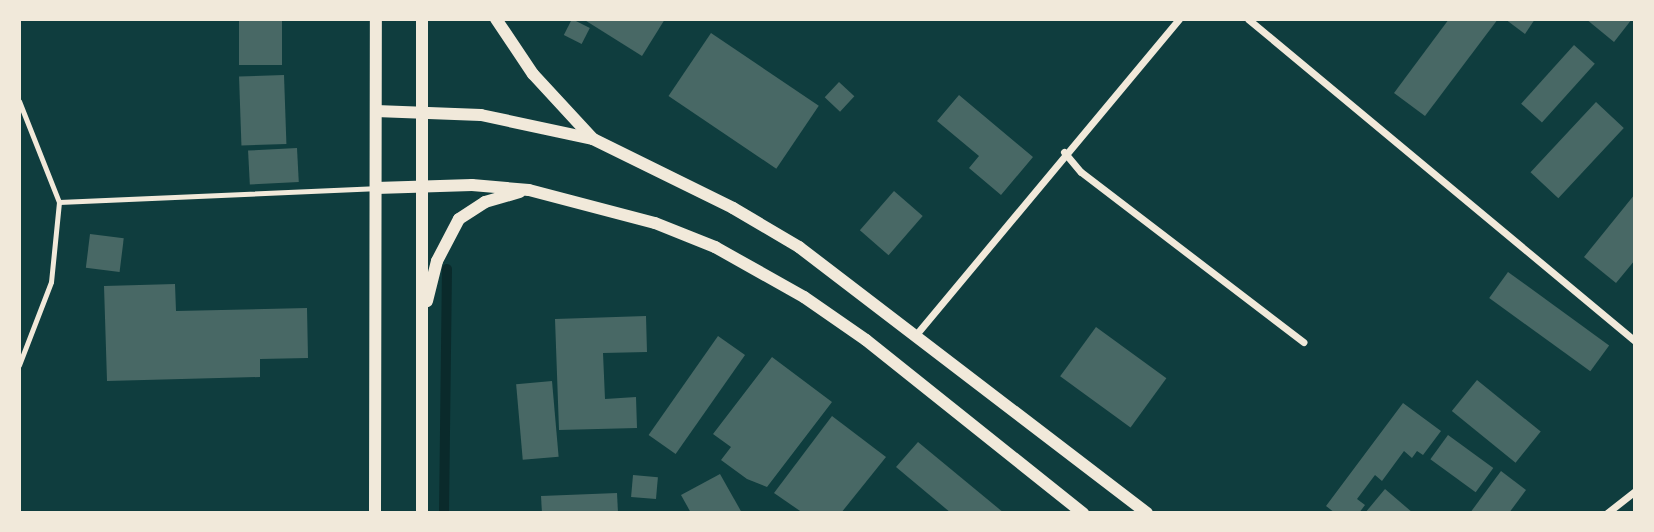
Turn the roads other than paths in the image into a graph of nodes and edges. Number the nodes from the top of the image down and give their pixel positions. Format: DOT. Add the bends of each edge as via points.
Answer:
graph roads {
  1 [pos="376,19"];
  2 [pos="422,19"];
  3 [pos="496,19"];
  4 [pos="1179,19"];
  5 [pos="1248,19"];
  6 [pos="19,101"];
  7 [pos="376,111"];
  8 [pos="420,111"];
  9 [pos="593,139"];
  10 [pos="1064,152"];
  11 [pos="420,187"];
  12 [pos="376,188"];
  13 [pos="529,190"];
  14 [pos="59,202"];
  15 [pos="424,315"];
  16 [pos="914,337"];
  17 [pos="1635,341"];
  18 [pos="1303,342"];
  19 [pos="19,365"];
  20 [pos="1635,491"];
  21 [pos="375,513"];
  22 [pos="422,513"];
  23 [pos="1083,513"];
  24 [pos="1146,513"];
  25 [pos="1607,513"];
  1 -- 7 [label="street"];
  2 -- 8 [label="street"];
  3 -- 9 [label="street" via="533,74"];
  4 -- 10 [label="street"];
  5 -- 17 [label="street"];
  6 -- 14 [label="lane"];
  7 -- 8 [label="street"];
  7 -- 12 [label="street"];
  8 -- 9 [label="street" via="535,123"];
  8 -- 11 [label="street"];
  9 -- 16 [label="street" via="733,208 799,247"];
  10 -- 16 [label="street"];
  10 -- 18 [label="street" via="1082,172"];
  11 -- 12 [label="street"];
  11 -- 13 [label="street"];
  11 -- 15 [label="street"];
  12 -- 14 [label="lane"];
  12 -- 21 [label="street"];
  13 -- 15 [label="street" via="485,202 459,219 437,261"];
  13 -- 23 [label="street" via="655,223 715,247 804,297 886,356"];
  14 -- 19 [label="lane" via="51,282"];
  15 -- 22 [label="street"];
  16 -- 24 [label="street"];
  20 -- 25 [label="street"];
}
